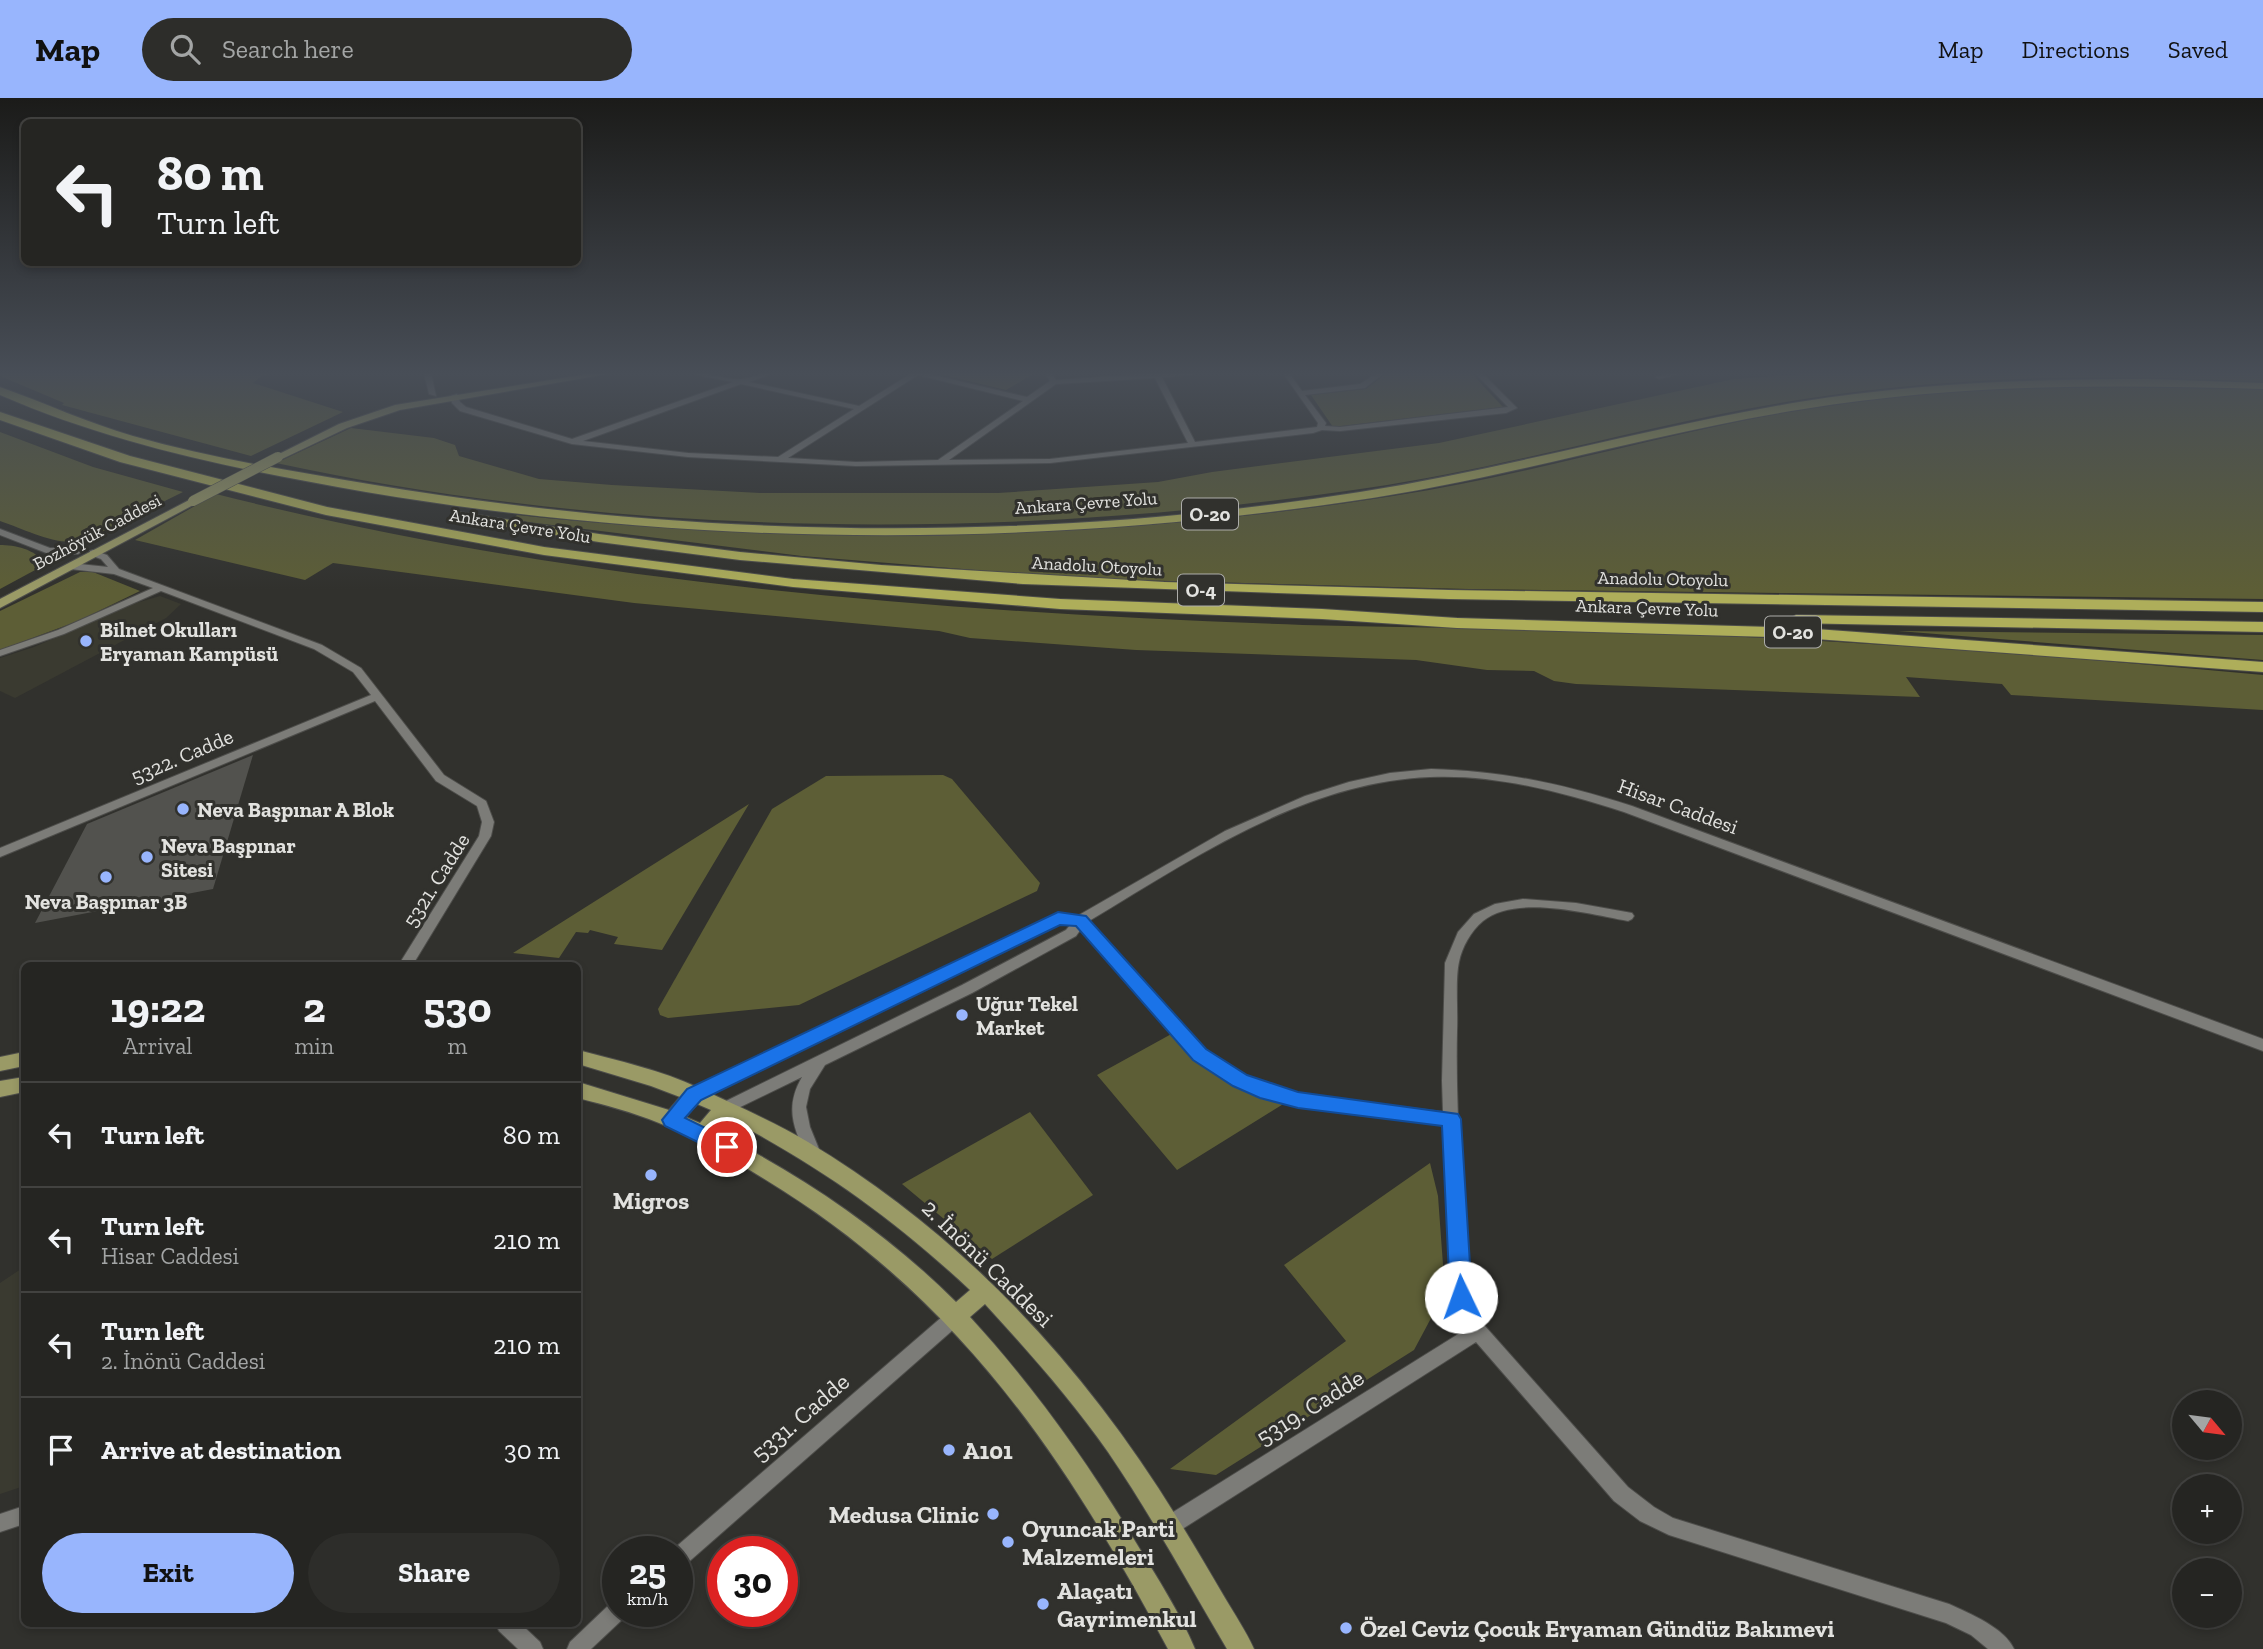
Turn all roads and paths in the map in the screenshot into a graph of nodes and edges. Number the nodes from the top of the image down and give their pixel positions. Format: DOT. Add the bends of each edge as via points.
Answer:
graph roads {
  1 [pos="83,445"];
  2 [pos="153,445"];
  3 [pos="154,445"];
  4 [pos="285,445"];
  5 [pos="303,445"];
  6 [pos="601,445"];
  7 [pos="802,445"];
  8 [pos="964,445"];
  9 [pos="1191,445"];
  10 [pos="1612,445"];
  11 [pos="779,460"];
  12 [pos="938,464"];
  13 [pos="187,499"];
  14 [pos="1,533"];
  15 [pos="50,551"];
  16 [pos="78,551"];
  17 [pos="93,553"];
  18 [pos="64,564"];
  19 [pos="116,571"];
  20 [pos="161,588"];
  21 [pos="0,592"];
  22 [pos="0,604"];
  23 [pos="2263,607"];
  24 [pos="1322,614"];
  25 [pos="2263,626"];
  26 [pos="0,653"];
  27 [pos="2263,667"];
  28 [pos="378,696"];
  29 [pos="0,853"];
  30 [pos="1628,916"];
  31 [pos="1081,920"];
  32 [pos="407,962"];
  33 [pos="952,970"];
  34 [pos="967,989"];
  35 [pos="2263,1045"];
  36 [pos="581,1059"];
  37 [pos="21,1060"];
  38 [pos="821,1061"];
  39 [pos="0,1064"];
  40 [pos="21,1086"];
  41 [pos="0,1089"];
  42 [pos="581,1091"];
  43 [pos="694,1094"];
  44 [pos="725,1108"];
  45 [pos="1451,1119"];
  46 [pos="672,1120"];
  47 [pos="702,1134"];
  48 [pos="815,1158"];
  49 [pos="985,1290"];
  50 [pos="957,1315"];
  51 [pos="1478,1331"];
  52 [pos="21,1516"];
  53 [pos="0,1523"];
  54 [pos="1169,1526"];
  55 [pos="693,1545"];
  56 [pos="602,1626"];
  57 [pos="509,1627"];
  58 [pos="533,1649"];
  59 [pos="578,1649"];
  60 [pos="1182,1649"];
  61 [pos="1241,1649"];
  62 [pos="2004,1649"];
  1 -- 24 [label="highway, Ankara Çevre Yolu / O-20" via="185,477 326,511 609,561 897,593"];
  2 -- 23 [label="highway, Anadolu Otoyolu / O-4" via="356,496 539,529 754,558 999,580 1268,592"];
  3 -- 10 [label="highway, Ankara Çevre Yolu / O-20" via="405,495 550,513 782,529 985,528 1207,514 1348,498"];
  4 -- 13 [label="main road, Bozhöyük Caddesi"];
  5 -- 13 [label="main road, Bozhöyük Caddesi, bridge"];
  6 -- 11 [label="street"];
  7 -- 11 [label="street"];
  8 -- 12 [label="street"];
  9 -- 12 [label="street" via="1050,461"];
  11 -- 12 [label="street"];
  13 -- 16 [label="main road, Bozhöyük Caddesi"];
  13 -- 17 [label="main road, Bozhöyük Caddesi"];
  14 -- 15 [label="street"];
  15 -- 16 [label="street"];
  15 -- 18 [label="street"];
  16 -- 17 [label="main road"];
  16 -- 18 [label="main road, Bozhöyük Caddesi"];
  17 -- 18 [label="main road, Bozhöyük Caddesi"];
  17 -- 19 [label="street" via="104,557"];
  18 -- 19 [label="street"];
  18 -- 21 [label="main road, Bozhöyük Caddesi"];
  18 -- 22 [label="main road, Bozhöyük Caddesi"];
  19 -- 20 [label="street"];
  20 -- 26 [label="street"];
  20 -- 28 [label="street" via="331,653 358,670"];
  24 -- 25 [label="highway, Anadolu Otoyolu"];
  24 -- 27 [label="highway, Ankara Çevre Yolu / O-20" via="1457,623 1802,633"];
  28 -- 29 [label="street, 5322. Cadde"];
  28 -- 32 [label="street, 5321. Cadde" via="440,778 473,797 488,822 485,836"];
  30 -- 45 [label="street" via="1543,903 1511,904 1476,918 1463,931 1452,963"];
  31 -- 33 [label="street, Hisar Caddesi" via="1058,918"];
  31 -- 34 [label="street, Hisar Caddesi" via="1071,933"];
  31 -- 35 [label="street, Hisar Caddesi" via="1179,862 1325,792 1410,775 1491,775 1567,790 1659,820"];
  31 -- 45 [label="street" via="1200,1054 1240,1081 1298,1100"];
  33 -- 34 [label="street"];
  33 -- 43 [label="street, Hisar Caddesi"];
  34 -- 38 [label="street, Hisar Caddesi"];
  36 -- 43 [label="main road, 2. İnönü Caddesi"];
  37 -- 39 [label="main road"];
  38 -- 44 [label="street, Hisar Caddesi"];
  38 -- 48 [label="street" via="805,1083 797,1107"];
  40 -- 41 [label="main road"];
  42 -- 46 [label="main road"];
  43 -- 44 [label="main road, 2. İnönü Caddesi"];
  43 -- 46 [label="main road"];
  44 -- 47 [label="main road"];
  44 -- 48 [label="main road, 2. İnönü Caddesi"];
  45 -- 51 [label="street" via="1461,1297"];
  46 -- 47 [label="main road"];
  47 -- 50 [label="main road" via="841,1215"];
  48 -- 49 [label="main road, 2. İnönü Caddesi" via="910,1222"];
  49 -- 50 [label="main road"];
  49 -- 54 [label="main road, 2. İnönü Caddesi" via="1097,1417"];
  50 -- 55 [label="street, 5331. Cadde"];
  50 -- 60 [label="main road" via="1060,1443"];
  51 -- 54 [label="street, 5319. Cadde"];
  51 -- 62 [label="street" via="1621,1494 1647,1514 1669,1526 1949,1614 1978,1628"];
  52 -- 53 [label="street"];
  54 -- 61 [label="main road, 2. İnönü Caddesi"];
  56 -- 59 [label="street"];
  57 -- 58 [label="street"];
}
